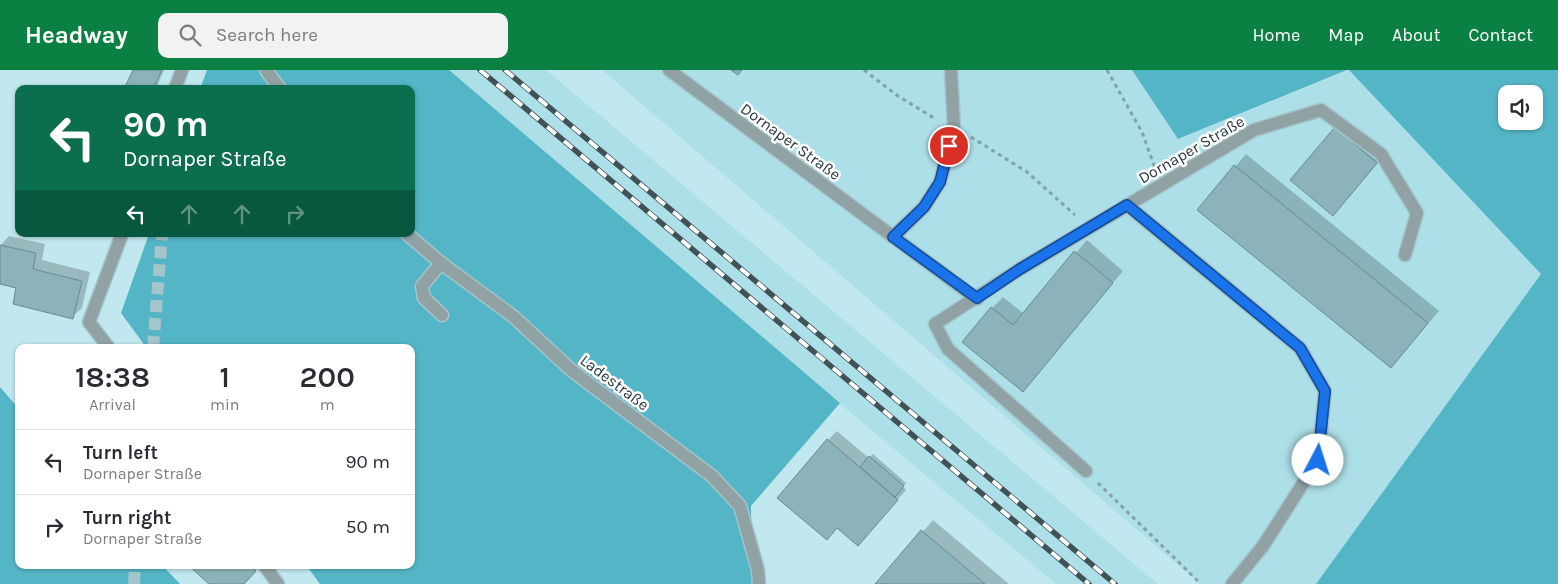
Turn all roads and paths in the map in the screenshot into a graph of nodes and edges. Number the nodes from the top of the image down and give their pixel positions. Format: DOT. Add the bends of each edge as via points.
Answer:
graph roads {
  1 [pos="182,70"];
  2 [pos="266,70"];
  3 [pos="669,70"];
  4 [pos="864,70"];
  5 [pos="951,70"];
  6 [pos="1107,70"];
  7 [pos="176,85"];
  8 [pos="277,85"];
  9 [pos="954,128"];
  10 [pos="1162,185"];
  11 [pos="1127,205"];
  12 [pos="1088,228"];
  13 [pos="121,237"];
  14 [pos="411,237"];
  15 [pos="893,237"];
  16 [pos="1405,255"];
  17 [pos="441,263"];
  18 [pos="977,298"];
  19 [pos="442,315"];
  20 [pos="106,344"];
  21 [pos="1086,471"];
  22 [pos="267,569"];
  23 [pos="278,584"];
  24 [pos="759,584"];
  25 [pos="1201,584"];
  26 [pos="1232,584"];
  1 -- 7 [label="street"];
  2 -- 8 [label="street"];
  3 -- 15 [label="street, Dornaper Straße"];
  4 -- 9 [label="path" via="898,96"];
  5 -- 9 [label="street"];
  6 -- 10 [label="path" via="1142,132"];
  9 -- 12 [label="path" via="1027,172"];
  9 -- 15 [label="street" via="940,182 924,207"];
  10 -- 11 [label="street, Dornaper Straße"];
  10 -- 16 [label="street, Dornaper Straße" via="1254,130 1321,110 1381,154 1417,213"];
  11 -- 12 [label="street, Dornaper Straße"];
  11 -- 26 [label="street" via="1300,348 1325,391 1318,460 1263,546"];
  12 -- 18 [label="street, Dornaper Straße"];
  13 -- 20 [label="street" via="89,322"];
  14 -- 17 [label="street, Ladestraße"];
  15 -- 18 [label="street, Dornaper Straße"];
  17 -- 19 [label="street" via="422,286 424,298"];
  17 -- 24 [label="street, Ladestraße" via="514,317 571,370 712,476 740,506"];
  18 -- 21 [label="street, Dornaper Straße" via="935,324 948,349"];
  21 -- 25 [label="path"];
  22 -- 23 [label="street"];
}
